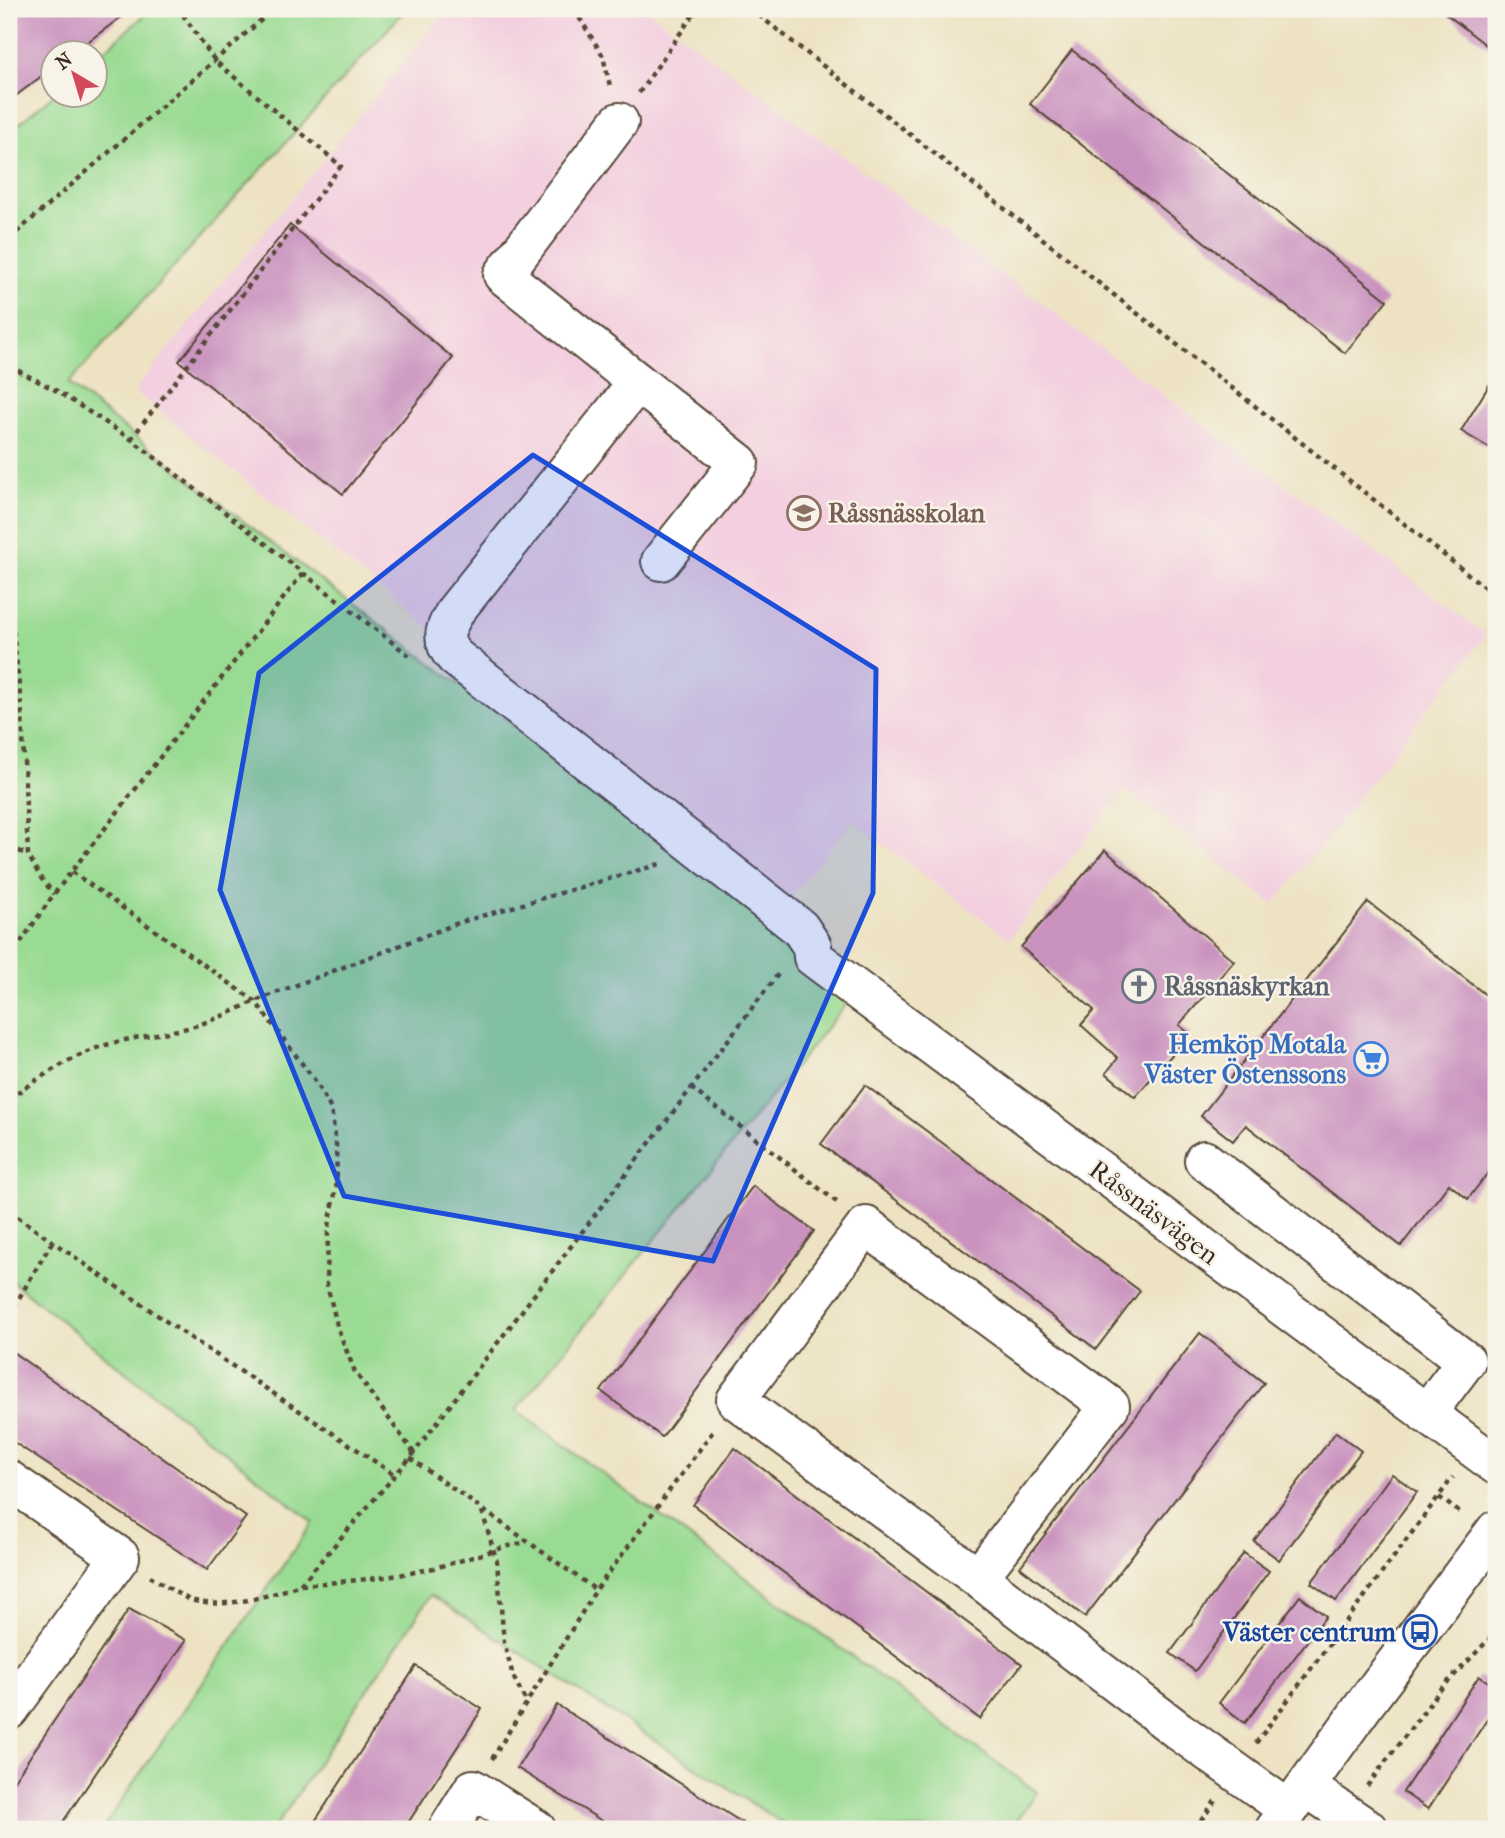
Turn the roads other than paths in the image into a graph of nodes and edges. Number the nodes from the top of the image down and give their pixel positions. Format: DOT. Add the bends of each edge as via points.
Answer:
graph roads {
  1 [pos="619,122"];
  2 [pos="637,383"];
  3 [pos="661,561"];
  4 [pos="1204,1160"];
  5 [pos="1426,1414"];
  6 [pos="1485,1457"];
  7 [pos="9,1480"];
  8 [pos="1496,1531"];
  9 [pos="978,1578"];
  10 [pos="9,1710"];
  11 [pos="1290,1809"];
  12 [pos="1357,1822"];
  13 [pos="448,1829"];
  14 [pos="536,1829"];
  1 -- 2 [label="street" via="503,275"];
  2 -- 3 [label="street" via="739,463"];
  2 -- 5 [label="street, Råssnäsvägen" via="456,610 446,627 447,648 800,928 811,946 799,962"];
  4 -- 5 [label="street" via="1466,1361"];
  5 -- 6 [label="street, Råssnäsvägen"];
  7 -- 10 [label="street" via="120,1557"];
  8 -- 11 [label="street"];
  9 -- 9 [label="street" via="736,1400 866,1226 1110,1406"];
  9 -- 11 [label="street"];
  11 -- 12 [label="street"];
  13 -- 14 [label="street" via="473,1789"];
}
